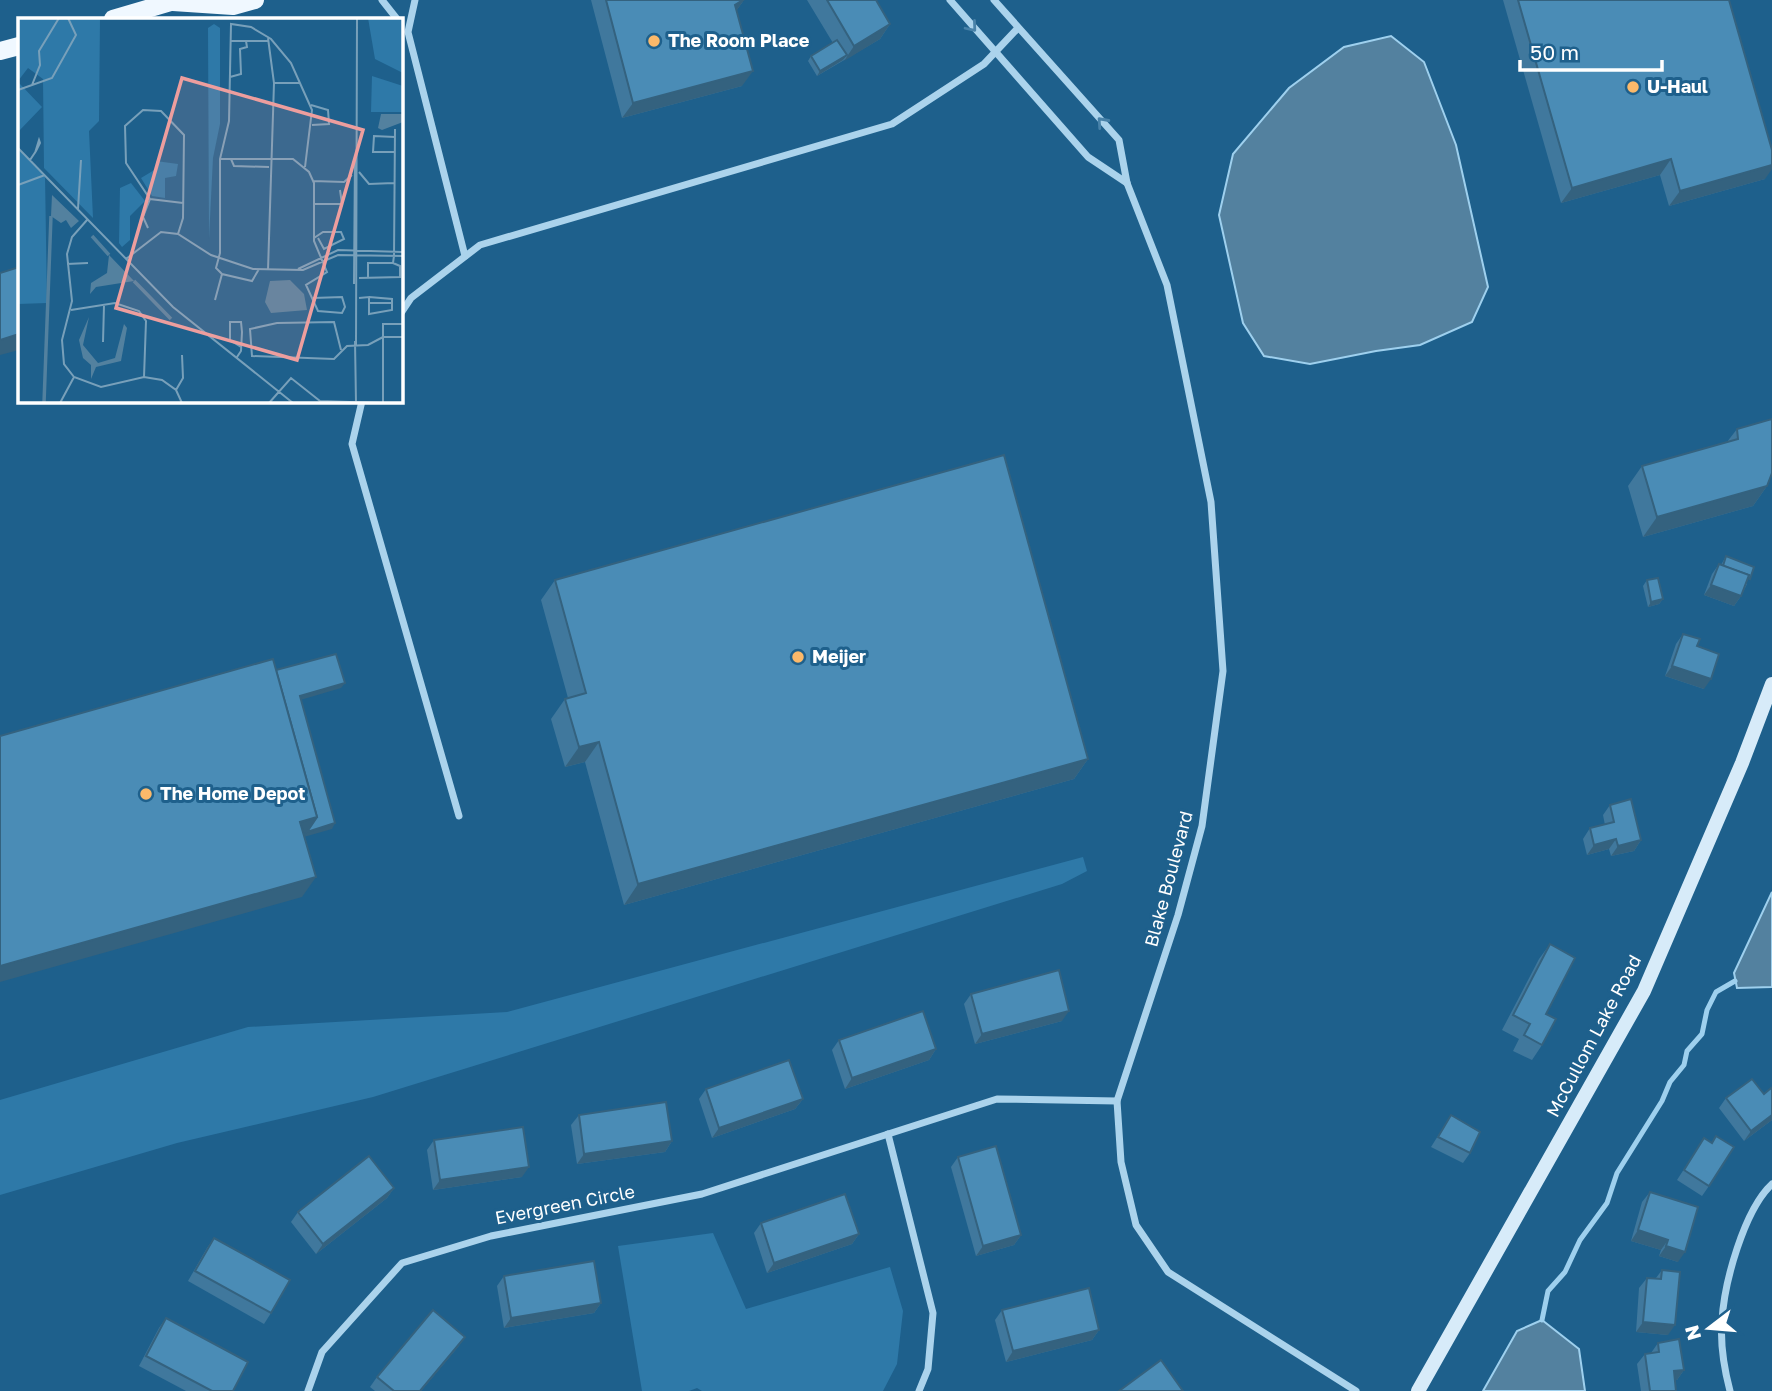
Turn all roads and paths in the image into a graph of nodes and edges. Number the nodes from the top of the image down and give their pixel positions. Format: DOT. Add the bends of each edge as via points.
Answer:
graph roads {
  1 [pos="254,0"];
  2 [pos="383,0"];
  3 [pos="415,0"];
  4 [pos="950,0"];
  5 [pos="994,0"];
  6 [pos="175,1"];
  7 [pos="116,18"];
  8 [pos="396,18"];
  9 [pos="402,24"];
  10 [pos="1018,28"];
  11 [pos="408,32"];
  12 [pos="18,46"];
  13 [pos="0,51"];
  14 [pos="994,52"];
  15 [pos="1128,183"];
  16 [pos="466,256"];
  17 [pos="402,312"];
  18 [pos="362,402"];
  19 [pos="1772,684"];
  20 [pos="459,816"];
  21 [pos="1117,1101"];
  22 [pos="888,1134"];
  23 [pos="1772,1184"];
  24 [pos="308,1391"];
  25 [pos="919,1391"];
  26 [pos="1356,1391"];
  27 [pos="1418,1391"];
  28 [pos="1730,1391"];
  1 -- 6 [label="main road" via="233,6"];
  2 -- 8 [label="street"];
  3 -- 11 [label="street"];
  4 -- 14 [label="street, one-way"];
  5 -- 10 [label="street, Blake Boulevard"];
  6 -- 7 [label="main road"];
  9 -- 11 [label="street"];
  10 -- 14 [label="street"];
  15 -- 10 [label="street, Blake Boulevard, one-way" via="1119,140"];
  11 -- 16 [label="street"];
  12 -- 13 [label="main road"];
  14 -- 15 [label="street" via="1088,157"];
  14 -- 16 [label="street" via="984,64 892,124 480,245"];
  15 -- 21 [label="street, Blake Boulevard" via="1167,285 1211,502 1223,671 1202,826"];
  16 -- 17 [label="street" via="411,298"];
  18 -- 20 [label="street" via="352,444"];
  19 -- 27 [label="street, McCullom Lake Road" via="1644,991"];
  21 -- 22 [label="street, Evergreen Circle" via="997,1099"];
  21 -- 26 [label="street, Blake Boulevard" via="1121,1163 1136,1226 1168,1272"];
  22 -- 24 [label="street, Evergreen Circle" via="702,1194 491,1236 402,1264 322,1352"];
  22 -- 25 [label="street" via="933,1313 929,1369"];
  23 -- 28 [label="street" via="1746,1222 1722,1320"];
}
